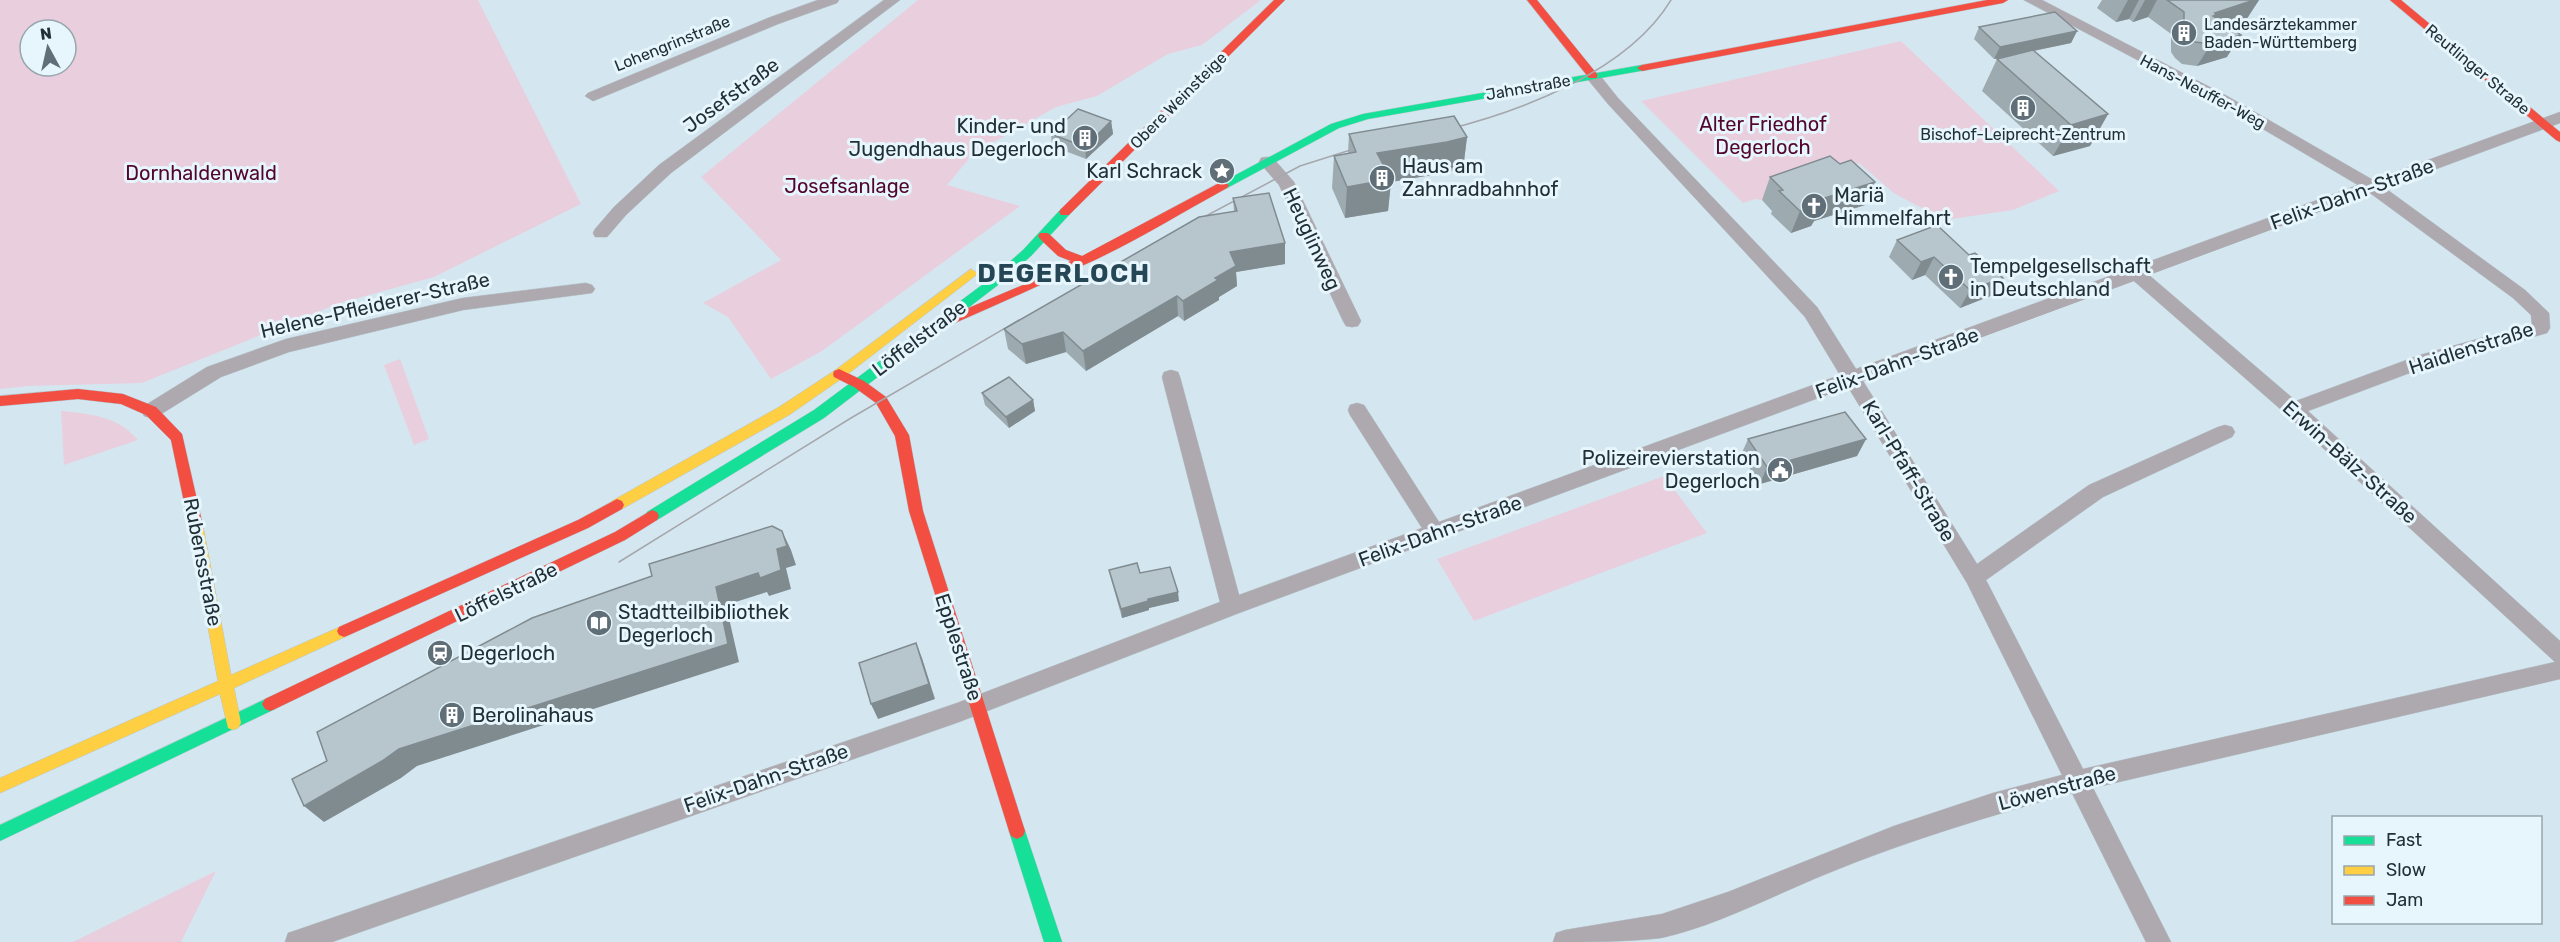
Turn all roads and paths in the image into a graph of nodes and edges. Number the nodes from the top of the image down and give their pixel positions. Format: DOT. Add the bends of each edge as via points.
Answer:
graph roads {
  1 [pos="832,0"];
  2 [pos="893,0"];
  3 [pos="1280,0"];
  4 [pos="1532,0"];
  5 [pos="2003,0"];
  6 [pos="2031,0"];
  7 [pos="2395,0"];
  8 [pos="1593,76"];
  9 [pos="592,96"];
  10 [pos="2552,120"];
  11 [pos="2560,138"];
  12 [pos="1267,162"];
  13 [pos="2373,187"];
  14 [pos="1077,200"];
  15 [pos="1032,228"];
  16 [pos="601,233"];
  17 [pos="1044,236"];
  18 [pos="1083,261"];
  19 [pos="983,264"];
  20 [pos="1050,274"];
  21 [pos="2137,274"];
  22 [pos="994,282"];
  23 [pos="586,289"];
  24 [pos="947,292"];
  25 [pos="1352,321"];
  26 [pos="937,326"];
  27 [pos="839,374"];
  28 [pos="1171,377"];
  29 [pos="1854,379"];
  30 [pos="859,384"];
  31 [pos="0,400"];
  32 [pos="1357,410"];
  33 [pos="2293,410"];
  34 [pos="151,411"];
  35 [pos="2225,432"];
  36 [pos="1435,532"];
  37 [pos="1974,577"];
  38 [pos="1232,607"];
  39 [pos="2560,654"];
  40 [pos="2560,670"];
  41 [pos="225,684"];
  42 [pos="978,704"];
  43 [pos="233,723"];
  44 [pos="2078,781"];
  45 [pos="0,786"];
  46 [pos="0,833"];
  47 [pos="302,941"];
  48 [pos="1053,942"];
  49 [pos="1565,942"];
  50 [pos="2159,942"];
  1 -- 9 [label="street, Lohengrinstraße"];
  2 -- 16 [label="street, Josefstraße" via="665,169"];
  3 -- 14 [label="main road, Obere Weinsteige"];
  4 -- 8 [label="main road, Karl-Pfaff-Straße"];
  5 -- 8 [label="main road, Jahnstraße"];
  6 -- 13 [label="street, Hans-Neuffer-Weg" via="2222,99"];
  7 -- 10 [label="main road, Reutlinger Straße"];
  8 -- 12 [label="main road, Jahnstraße" via="1367,116 1335,126"];
  8 -- 29 [label="street, Karl-Pfaff-Straße" via="1811,312"];
  10 -- 11 [label="main road, Reutlinger Straße"];
  10 -- 13 [label="street, Felix-Dahn-Straße"];
  12 -- 18 [label="main road, Jahnstraße"];
  12 -- 25 [label="street, Heuglinweg" via="1286,182"];
  13 -- 21 [label="street, Felix-Dahn-Straße"];
  13 -- 33 [label="street, Haidlenstraße" via="2519,294 2540,313 2541,328 2426,360"];
  14 -- 15 [label="main road"];
  14 -- 17 [label="main road, Löffelstraße"];
  17 -- 18 [label="main road" via="1062,253"];
  17 -- 22 [label="main road, Löffelstraße"];
  18 -- 20 [label="main road, Jahnstraße"];
  19 -- 24 [label="main road, Löffelstraße"];
  20 -- 22 [label="main road, Jahnstraße"];
  20 -- 26 [label="main road, Jahnstraße" via="1027,288"];
  21 -- 29 [label="street, Felix-Dahn-Straße"];
  21 -- 33 [label="street, Erwin-Bälz-Straße"];
  22 -- 24 [label="main road, Jahnstraße"];
  22 -- 26 [label="main road, Löffelstraße"];
  23 -- 34 [label="street, Helene-Pfleiderer-Straße" via="463,304 286,346 214,372"];
  24 -- 27 [label="main road, Löffelstraße"];
  26 -- 30 [label="main road, Löffelstraße"];
  27 -- 30 [label="main road, Epplestraße"];
  27 -- 41 [label="main road, Löffelstraße" via="783,411 584,524"];
  28 -- 38 [label="street"];
  29 -- 36 [label="street, Felix-Dahn-Straße"];
  29 -- 37 [label="street, Karl-Pfaff-Straße"];
  30 -- 42 [label="main road, Epplestraße" via="881,400 902,435 916,511"];
  30 -- 43 [label="main road, Löffelstraße" via="819,414 620,536"];
  31 -- 34 [label="main road" via="78,394 123,399"];
  32 -- 36 [label="street"];
  33 -- 39 [label="street, Erwin-Bälz-Straße"];
  34 -- 41 [label="main road, Rubensstraße" via="177,438"];
  35 -- 37 [label="street" via="2096,491"];
  36 -- 38 [label="street, Felix-Dahn-Straße"];
  37 -- 44 [label="street, Karl-Pfaff-Straße"];
  38 -- 42 [label="street, Felix-Dahn-Straße"];
  40 -- 44 [label="street, Löwenstraße"];
  41 -- 43 [label="main road, Rubensstraße"];
  41 -- 45 [label="main road, Löffelstraße"];
  42 -- 47 [label="street, Felix-Dahn-Straße"];
  42 -- 48 [label="main road, Epplestraße"];
  43 -- 46 [label="main road, Löffelstraße"];
  44 -- 49 [label="street, Löwenstraße" via="1894,837 1662,927"];
  44 -- 50 [label="street, Karl-Pfaff-Straße"];
}
